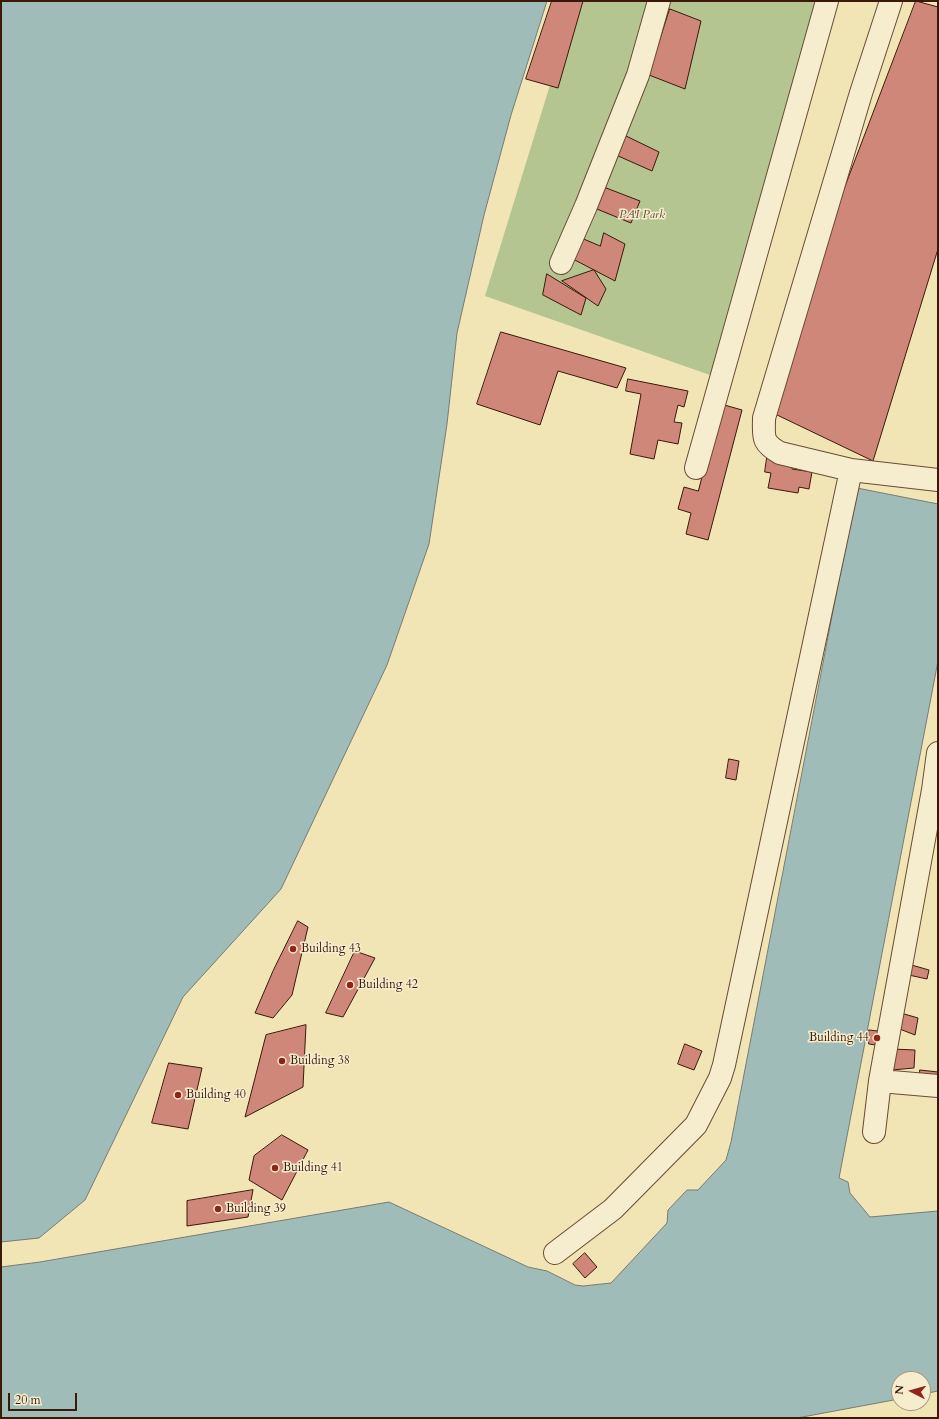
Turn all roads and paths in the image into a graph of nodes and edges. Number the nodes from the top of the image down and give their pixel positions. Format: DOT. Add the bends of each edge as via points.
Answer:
graph roads {
  1 [pos="659,1"];
  2 [pos="827,1"];
  3 [pos="891,1"];
  4 [pos="561,263"];
  5 [pos="696,468"];
  6 [pos="852,470"];
  7 [pos="938,480"];
  8 [pos="938,753"];
  9 [pos="935,791"];
  10 [pos="880,1081"];
  11 [pos="938,1086"];
  12 [pos="874,1132"];
  13 [pos="555,1253"];
  1 -- 4 [label="lane" via="638,75"];
  2 -- 5 [label="lane"];
  3 -- 6 [label="lane" via="764,418 764,438 769,446 780,452"];
  6 -- 7 [label="lane"];
  6 -- 13 [label="lane" via="720,1078 696,1125 613,1209"];
  8 -- 9 [label="lane"];
  9 -- 10 [label="lane"];
  10 -- 11 [label="lane"];
  10 -- 12 [label="lane"];
}
